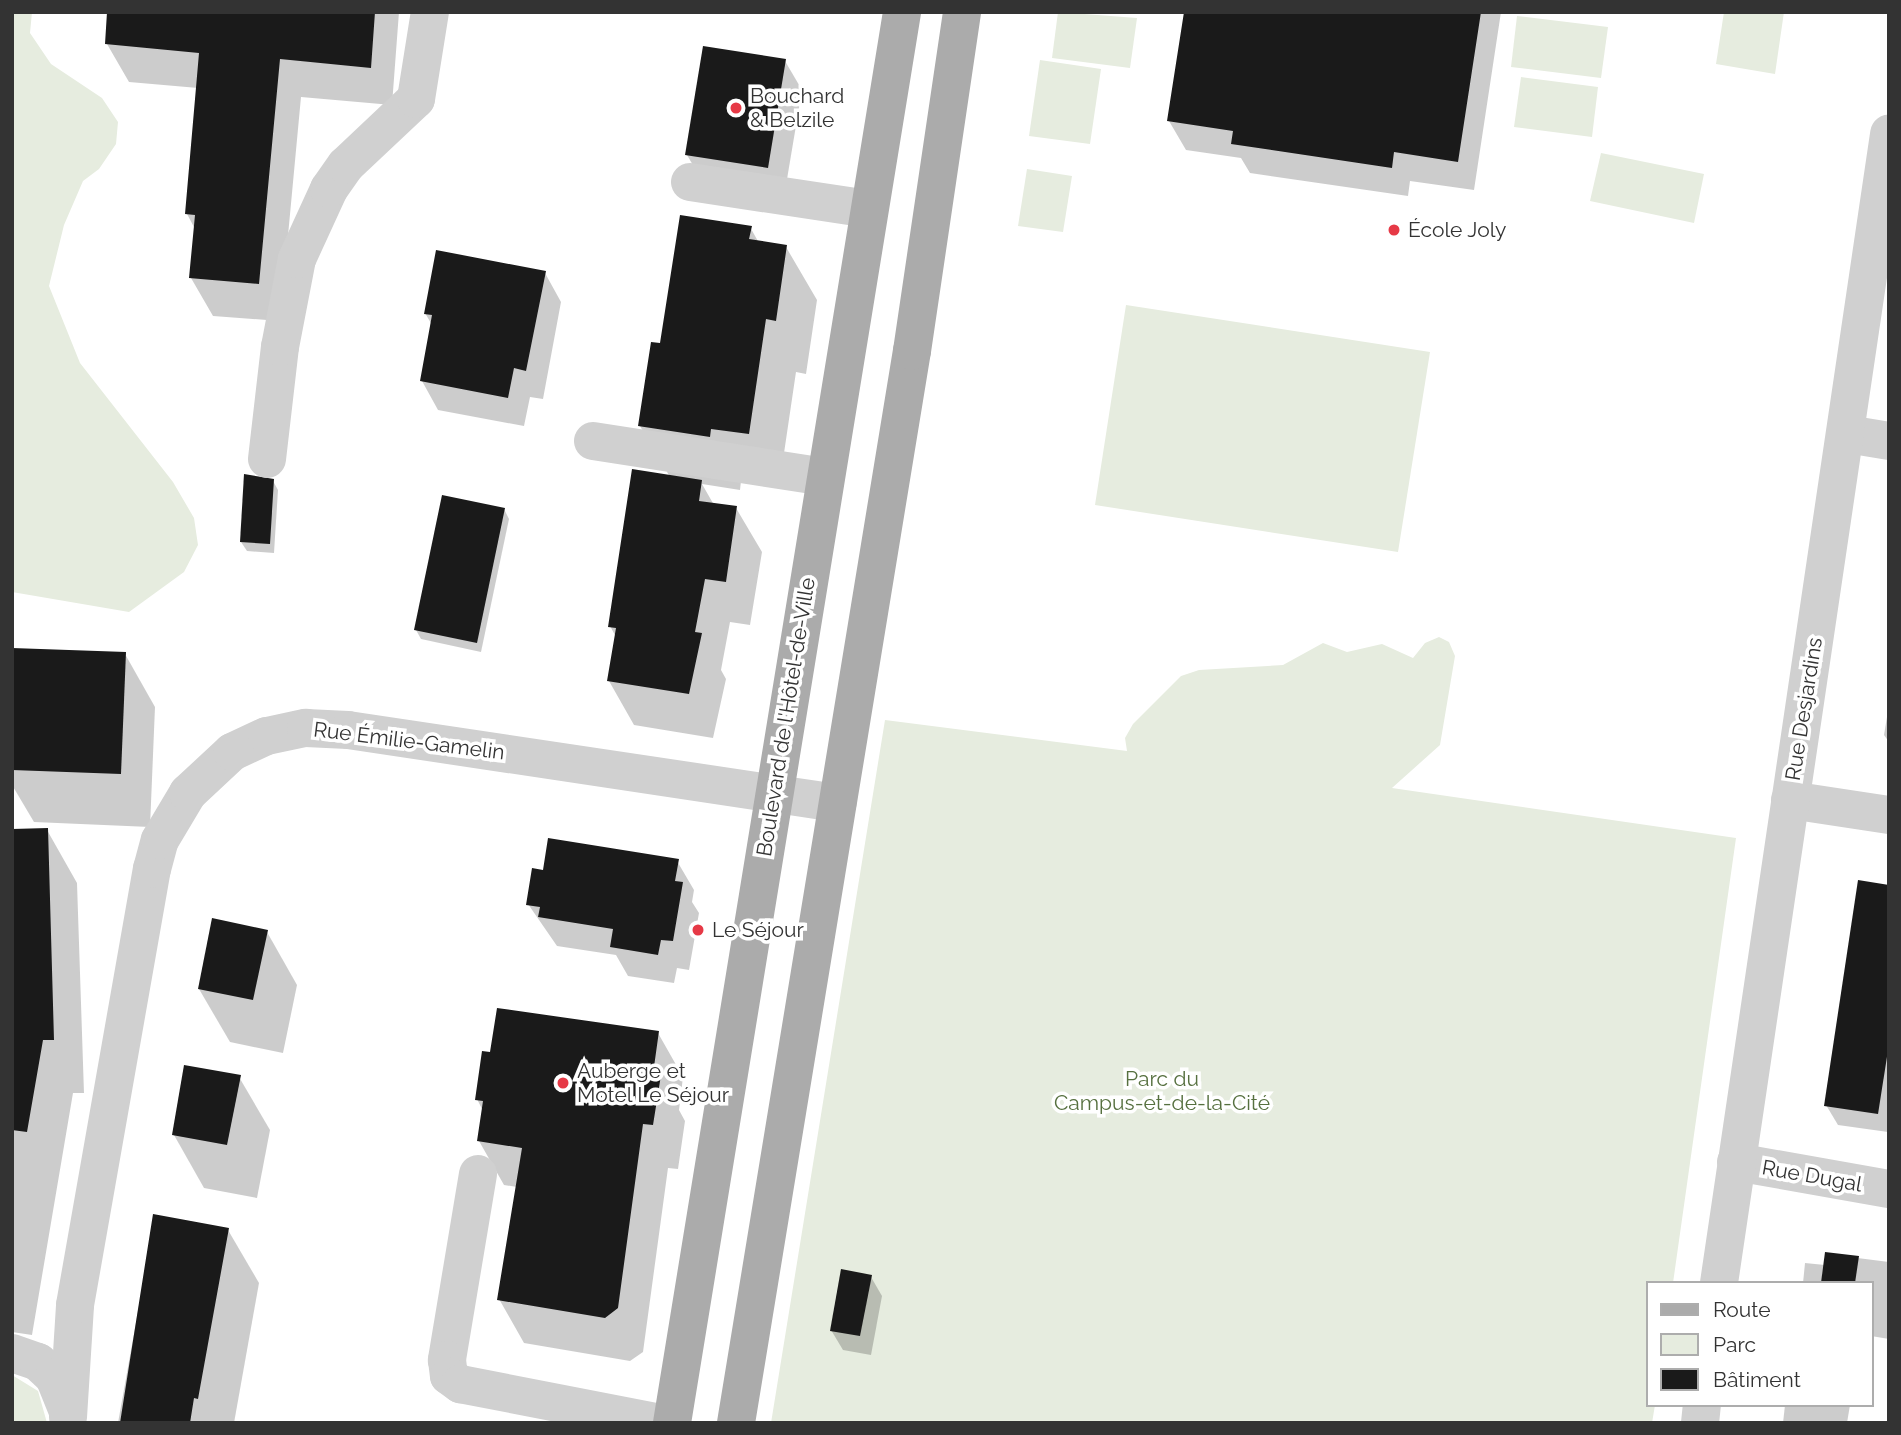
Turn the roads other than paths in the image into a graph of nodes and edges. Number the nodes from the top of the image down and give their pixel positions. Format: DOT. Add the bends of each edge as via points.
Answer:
graph roads {
  1 [pos="430,12"];
  2 [pos="902,12"];
  3 [pos="962,12"];
  4 [pos="1889,134"];
  5 [pos="690,182"];
  6 [pos="869,209"];
  7 [pos="1847,434"];
  8 [pos="1889,440"];
  9 [pos="593,441"];
  10 [pos="267,459"];
  11 [pos="825,477"];
  12 [pos="774,792"];
  13 [pos="1790,800"];
  14 [pos="838,803"];
  15 [pos="1889,816"];
  16 [pos="1736,1162"];
  17 [pos="478,1174"];
  18 [pos="1889,1189"];
  19 [pos="1719,1281"];
  20 [pos="75,1305"];
  21 [pos="12,1351"];
  22 [pos="67,1420"];
  23 [pos="660,1423"];
  24 [pos="672,1423"];
  25 [pos="736,1423"];
  1 -- 10 [label="street" via="416,99 346,165 329,189 297,258 280,347"];
  2 -- 6 [label="main road, Boulevard de l'Hôtel-de-Ville"];
  3 -- 14 [label="main road"];
  4 -- 7 [label="street, Rue Desjardins"];
  5 -- 6 [label="street"];
  6 -- 11 [label="main road, Boulevard de l'Hôtel-de-Ville"];
  7 -- 8 [label="street"];
  7 -- 13 [label="street, Rue Desjardins"];
  9 -- 11 [label="street"];
  11 -- 12 [label="main road, Boulevard de l'Hôtel-de-Ville"];
  12 -- 14 [label="street, Rue Émilie-Gamelin"];
  12 -- 20 [label="street, Rue Émilie-Gamelin" via="348,730 306,728 267,736 232,752 187,793 160,840"];
  12 -- 24 [label="main road, Boulevard de l'Hôtel-de-Ville"];
  13 -- 15 [label="street"];
  13 -- 16 [label="street, Rue Desjardins"];
  14 -- 25 [label="main road"];
  16 -- 18 [label="street, Rue Dugal"];
  16 -- 19 [label="street, Rue Desjardins"];
  17 -- 23 [label="street" via="447,1360 449,1376 460,1384"];
  20 -- 21 [label="street, Rue Émilie-Gamelin" via="56,1332"];
  20 -- 22 [label="street, Rue Émilie-Gamelin"];
  21 -- 22 [label="street, Rue Émilie-Gamelin" via="38,1362 54,1377"];
}
